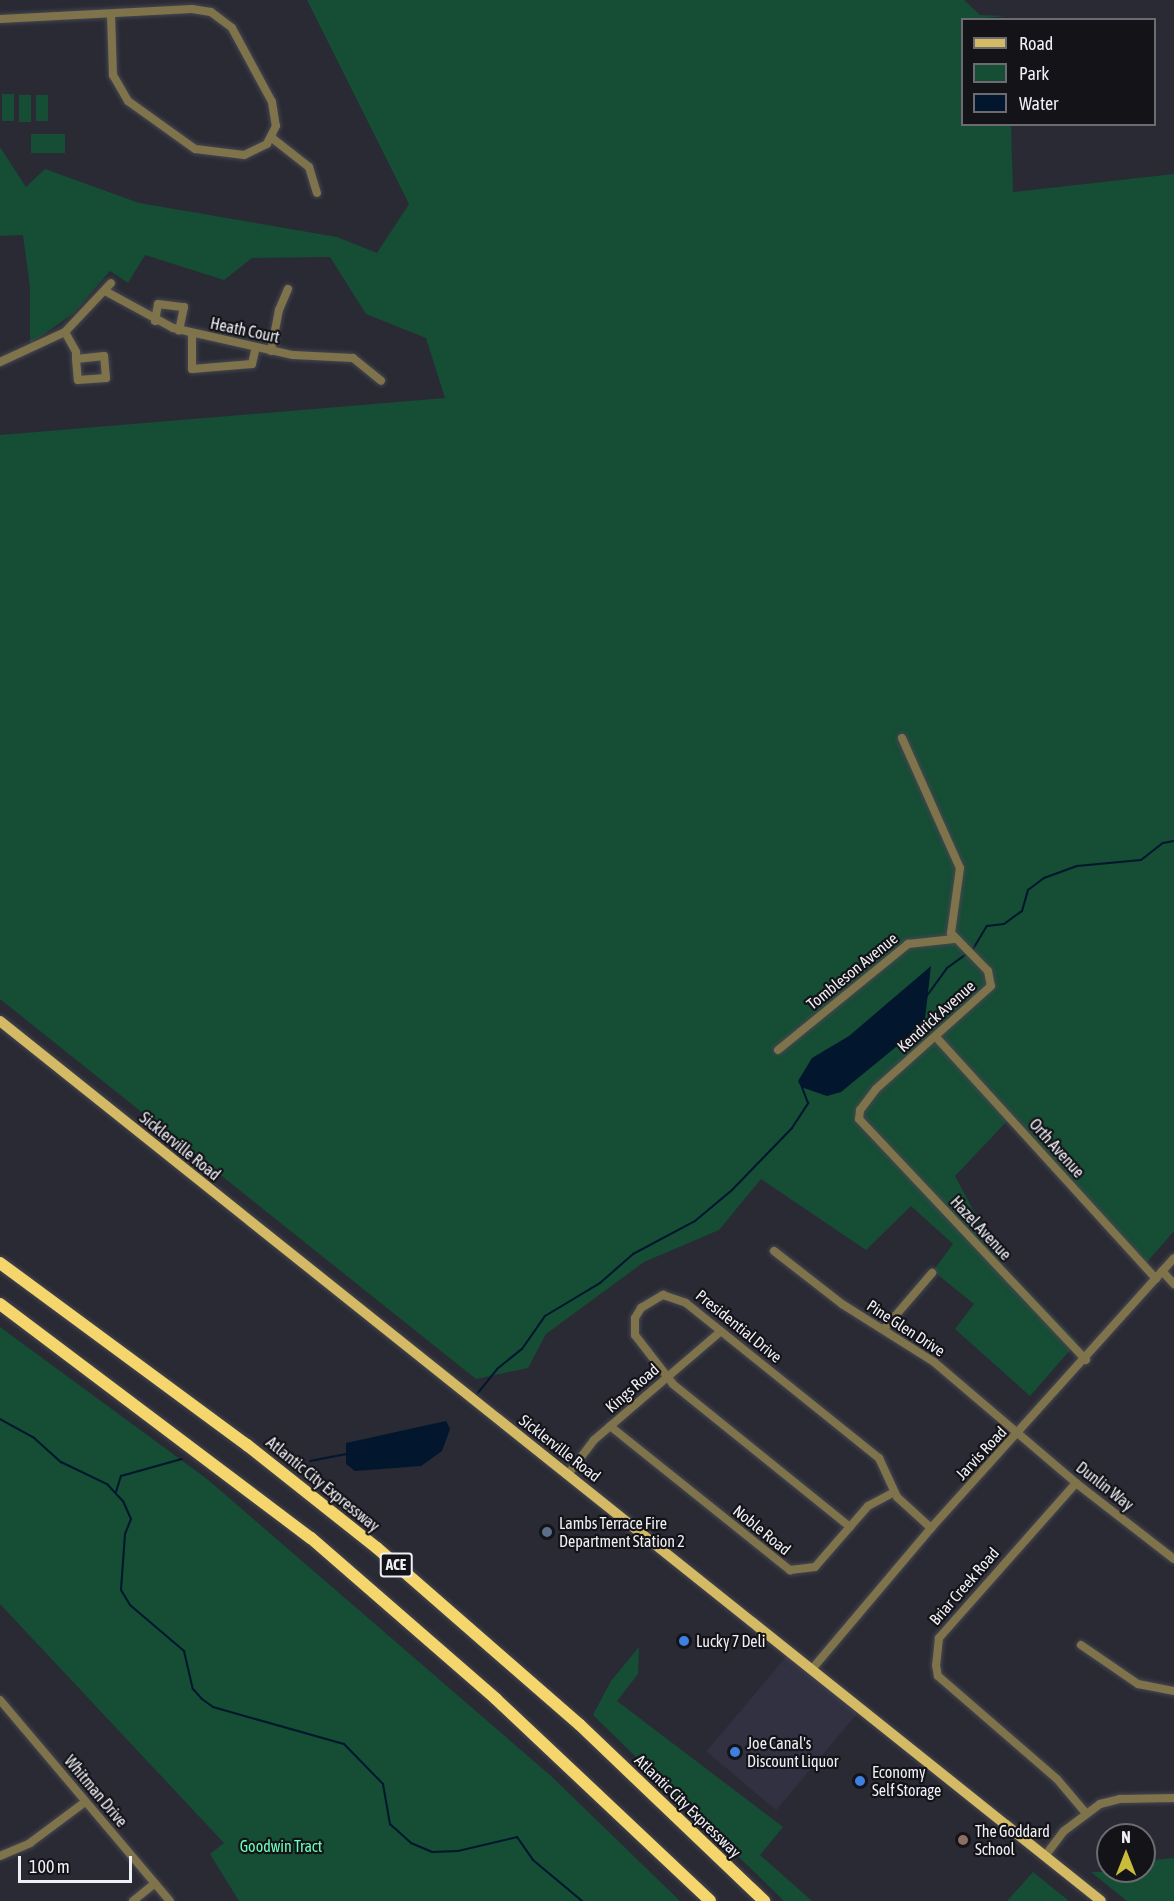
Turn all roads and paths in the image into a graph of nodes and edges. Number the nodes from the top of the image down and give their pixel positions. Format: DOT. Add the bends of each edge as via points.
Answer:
graph roads {
  1 [pos="111,15"];
  2 [pos="0,19"];
  3 [pos="272,138"];
  4 [pos="317,193"];
  5 [pos="288,289"];
  6 [pos="155,321"];
  7 [pos="179,330"];
  8 [pos="65,332"];
  9 [pos="192,334"];
  10 [pos="256,347"];
  11 [pos="271,351"];
  12 [pos="76,359"];
  13 [pos="0,362"];
  14 [pos="381,381"];
  15 [pos="902,738"];
  16 [pos="954,939"];
  17 [pos="0,1021"];
  18 [pos="936,1037"];
  19 [pos="778,1050"];
  20 [pos="860,1114"];
  21 [pos="774,1251"];
  22 [pos="1174,1258"];
  23 [pos="0,1263"];
  24 [pos="1162,1272"];
  25 [pos="932,1273"];
  26 [pos="1156,1279"];
  27 [pos="1174,1284"];
  28 [pos="0,1304"];
  29 [pos="884,1329"];
  30 [pos="721,1331"];
  31 [pos="1086,1360"];
  32 [pos="667,1377"];
  33 [pos="610,1426"];
  34 [pos="1019,1434"];
  35 [pos="569,1473"];
  36 [pos="1076,1483"];
  37 [pos="894,1492"];
  38 [pos="850,1527"];
  39 [pos="931,1528"];
  40 [pos="1174,1559"];
  41 [pos="1081,1646"];
  42 [pos="812,1669"];
  43 [pos="1174,1691"];
  44 [pos="0,1700"];
  45 [pos="1174,1798"];
  46 [pos="85,1802"];
  47 [pos="1085,1812"];
  48 [pos="0,1856"];
  49 [pos="1045,1856"];
  50 [pos="155,1883"];
  51 [pos="133,1901"];
  52 [pos="170,1901"];
  53 [pos="710,1901"];
  54 [pos="764,1901"];
  55 [pos="1101,1901"];
  1 -- 2 [label="street"];
  1 -- 3 [label="street" via="199,9 223,19 274,108"];
  1 -- 3 [label="street" via="110,59 117,87 181,142 239,155 259,150"];
  3 -- 4 [label="street" via="309,167"];
  5 -- 11 [label="street"];
  6 -- 7 [label="street, Heath Court"];
  6 -- 7 [label="street" via="158,304 184,307"];
  6 -- 8 [label="street, Heath Court" via="108,287"];
  7 -- 9 [label="street, Heath Court"];
  8 -- 12 [label="street"];
  8 -- 13 [label="street"];
  9 -- 10 [label="street, Heath Court"];
  9 -- 10 [label="street" via="192,369 252,364"];
  10 -- 11 [label="street, Heath Court"];
  11 -- 14 [label="street, Heath Court" via="353,358"];
  15 -- 16 [label="street" via="960,868 950,925"];
  16 -- 18 [label="street, Kendrick Avenue" via="988,971 991,986"];
  16 -- 19 [label="street, Tombleson Avenue" via="908,944"];
  17 -- 35 [label="main road, Sicklerville Road"];
  18 -- 20 [label="street, Kendrick Avenue" via="876,1089"];
  18 -- 26 [label="street, Orth Avenue"];
  20 -- 31 [label="street, Hazel Avenue" via="863,1125"];
  21 -- 29 [label="street, Pine Glen Drive" via="831,1296"];
  22 -- 24 [label="street, Jarvis Road"];
  23 -- 54 [label="highway, Atlantic City Expressway / ACE" via="247,1445 377,1548 580,1725"];
  24 -- 26 [label="street, Jarvis Road"];
  24 -- 27 [label="street"];
  25 -- 29 [label="street"];
  26 -- 31 [label="street, Jarvis Road"];
  28 -- 53 [label="highway, ACE" via="311,1538 495,1699"];
  29 -- 34 [label="street, Pine Glen Drive" via="934,1362"];
  30 -- 32 [label="street, Kings Road"];
  30 -- 32 [label="street, Presidential Drive" via="675,1296 657,1297 646,1304 635,1318 635,1335"];
  30 -- 37 [label="street, Presidential Drive" via="879,1458"];
  31 -- 34 [label="street, Jarvis Road"];
  32 -- 33 [label="street, Kings Road"];
  32 -- 38 [label="street, Presidential Drive"];
  33 -- 35 [label="street, Kings Road"];
  33 -- 38 [label="street, Noble Road" via="790,1570 814,1567"];
  34 -- 36 [label="street, Dunlin Way"];
  34 -- 39 [label="street, Jarvis Road"];
  35 -- 42 [label="main road, Sicklerville Road"];
  36 -- 40 [label="street, Dunlin Way"];
  36 -- 47 [label="street, Briar Creek Road" via="939,1638 936,1665 938,1676 1057,1779"];
  37 -- 38 [label="street, Noble Road" via="868,1506"];
  37 -- 39 [label="street, Presidential Drive"];
  39 -- 42 [label="street, Jarvis Road"];
  41 -- 43 [label="street" via="1138,1684"];
  42 -- 49 [label="main road, Sicklerville Road"];
  44 -- 46 [label="street, Whitman Drive"];
  45 -- 47 [label="street" via="1120,1799"];
  46 -- 48 [label="street" via="30,1843"];
  46 -- 50 [label="street, Whitman Drive"];
  47 -- 49 [label="street"];
  49 -- 55 [label="main road, Sicklerville Road"];
  50 -- 51 [label="street"];
  50 -- 52 [label="street, Whitman Drive"];
}
